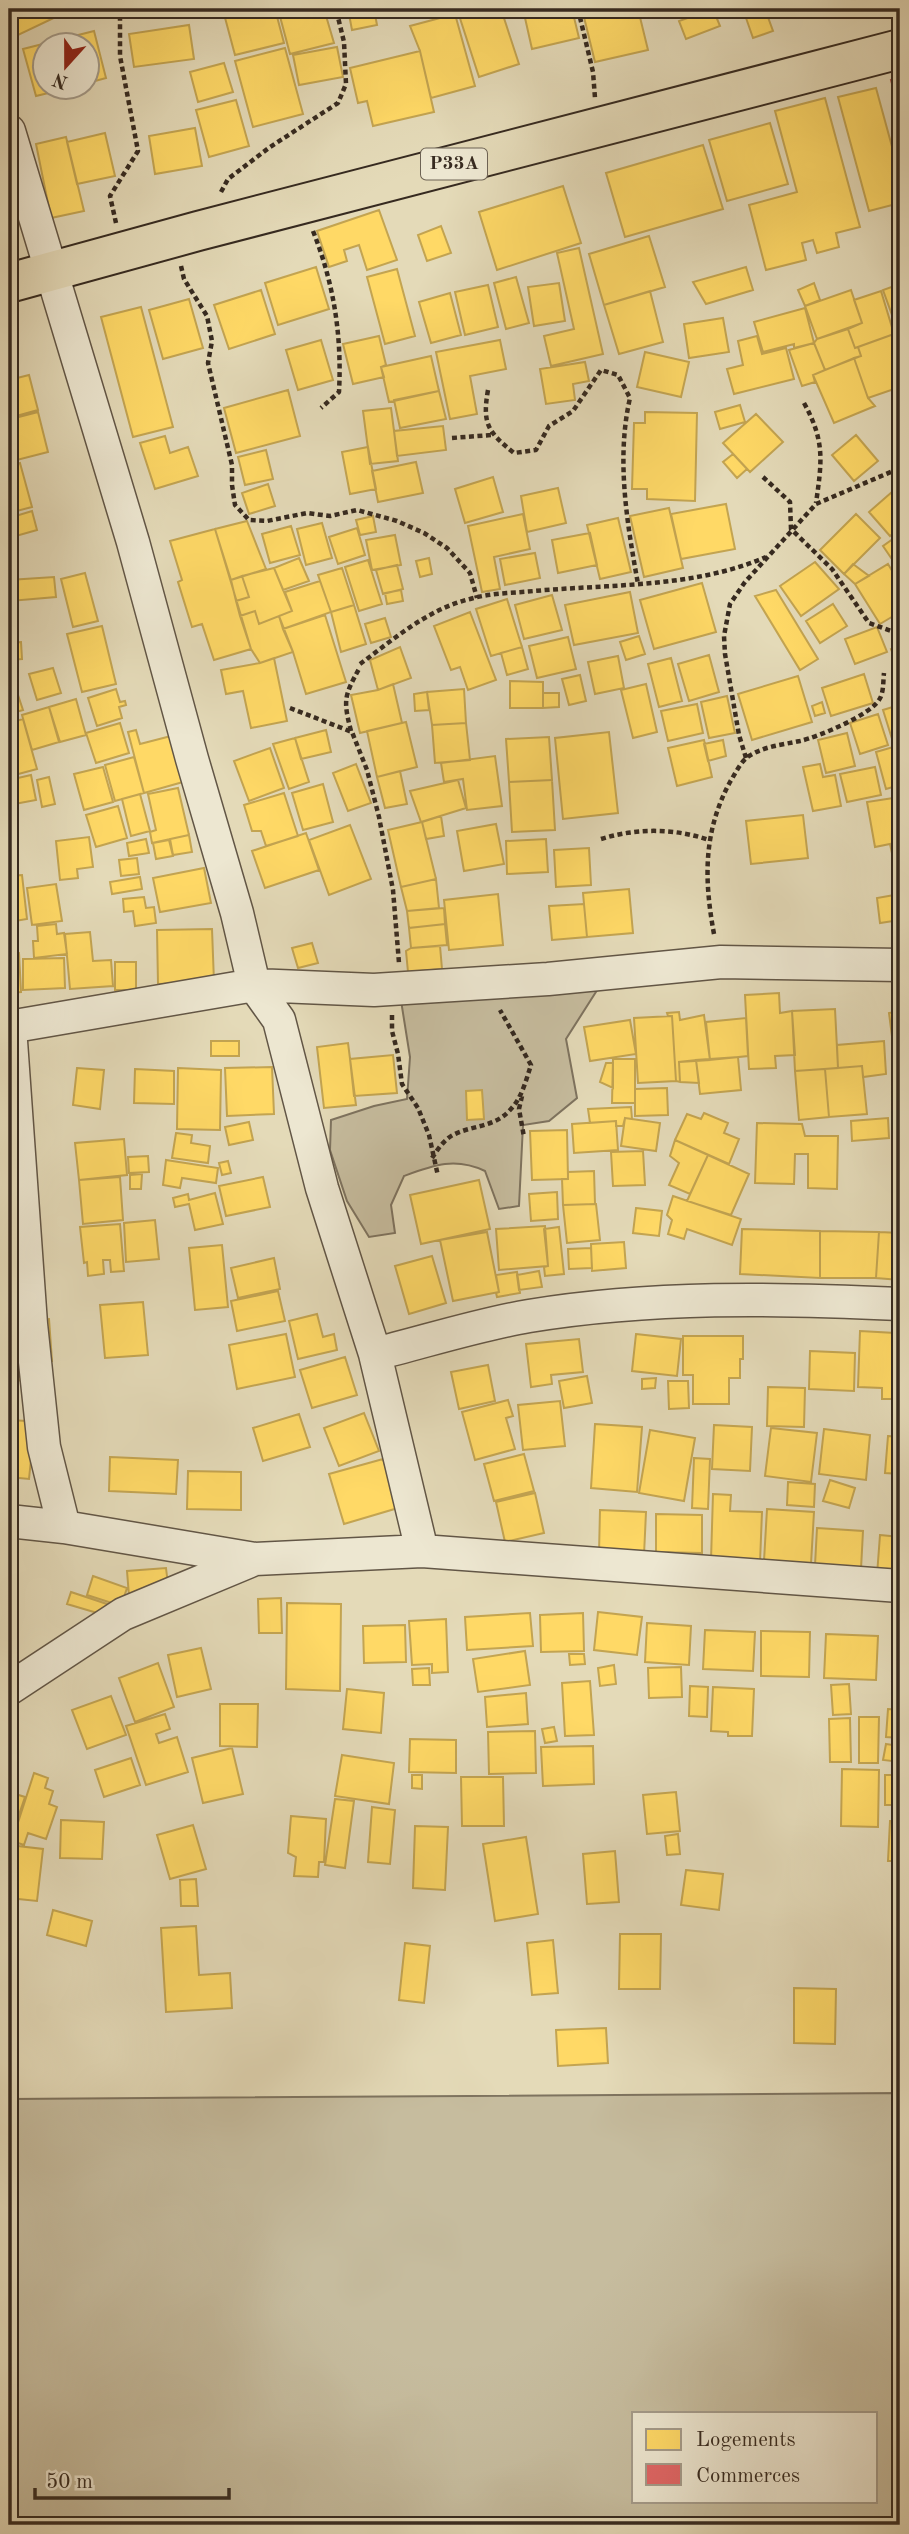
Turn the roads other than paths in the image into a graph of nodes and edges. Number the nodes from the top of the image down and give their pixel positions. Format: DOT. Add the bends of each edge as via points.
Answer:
graph roads {
  1 [pos="900,49"];
  2 [pos="9,131"];
  3 [pos="52,270"];
  4 [pos="9,283"];
  5 [pos="900,965"];
  6 [pos="254,985"];
  7 [pos="9,1027"];
  8 [pos="900,1304"];
  9 [pos="375,1354"];
  10 [pos="9,1521"];
  11 [pos="64,1527"];
  12 [pos="422,1551"];
  13 [pos="255,1559"];
  14 [pos="900,1586"];
  15 [pos="9,1689"];
  1 -- 3 [label="main road, P33A"];
  2 -- 3 [label="street"];
  3 -- 4 [label="main road, P33A"];
  3 -- 6 [label="street" via="146,587"];
  5 -- 6 [label="street" via="721,962 374,990"];
  6 -- 7 [label="street"];
  6 -- 9 [label="street" via="279,1020 322,1188"];
  7 -- 11 [label="street" via="42,1433"];
  8 -- 9 [label="street" via="626,1303 527,1316"];
  9 -- 12 [label="street"];
  10 -- 11 [label="street"];
  11 -- 13 [label="street"];
  12 -- 13 [label="street"];
  12 -- 14 [label="street"];
  13 -- 15 [label="street" via="123,1614"];
}
